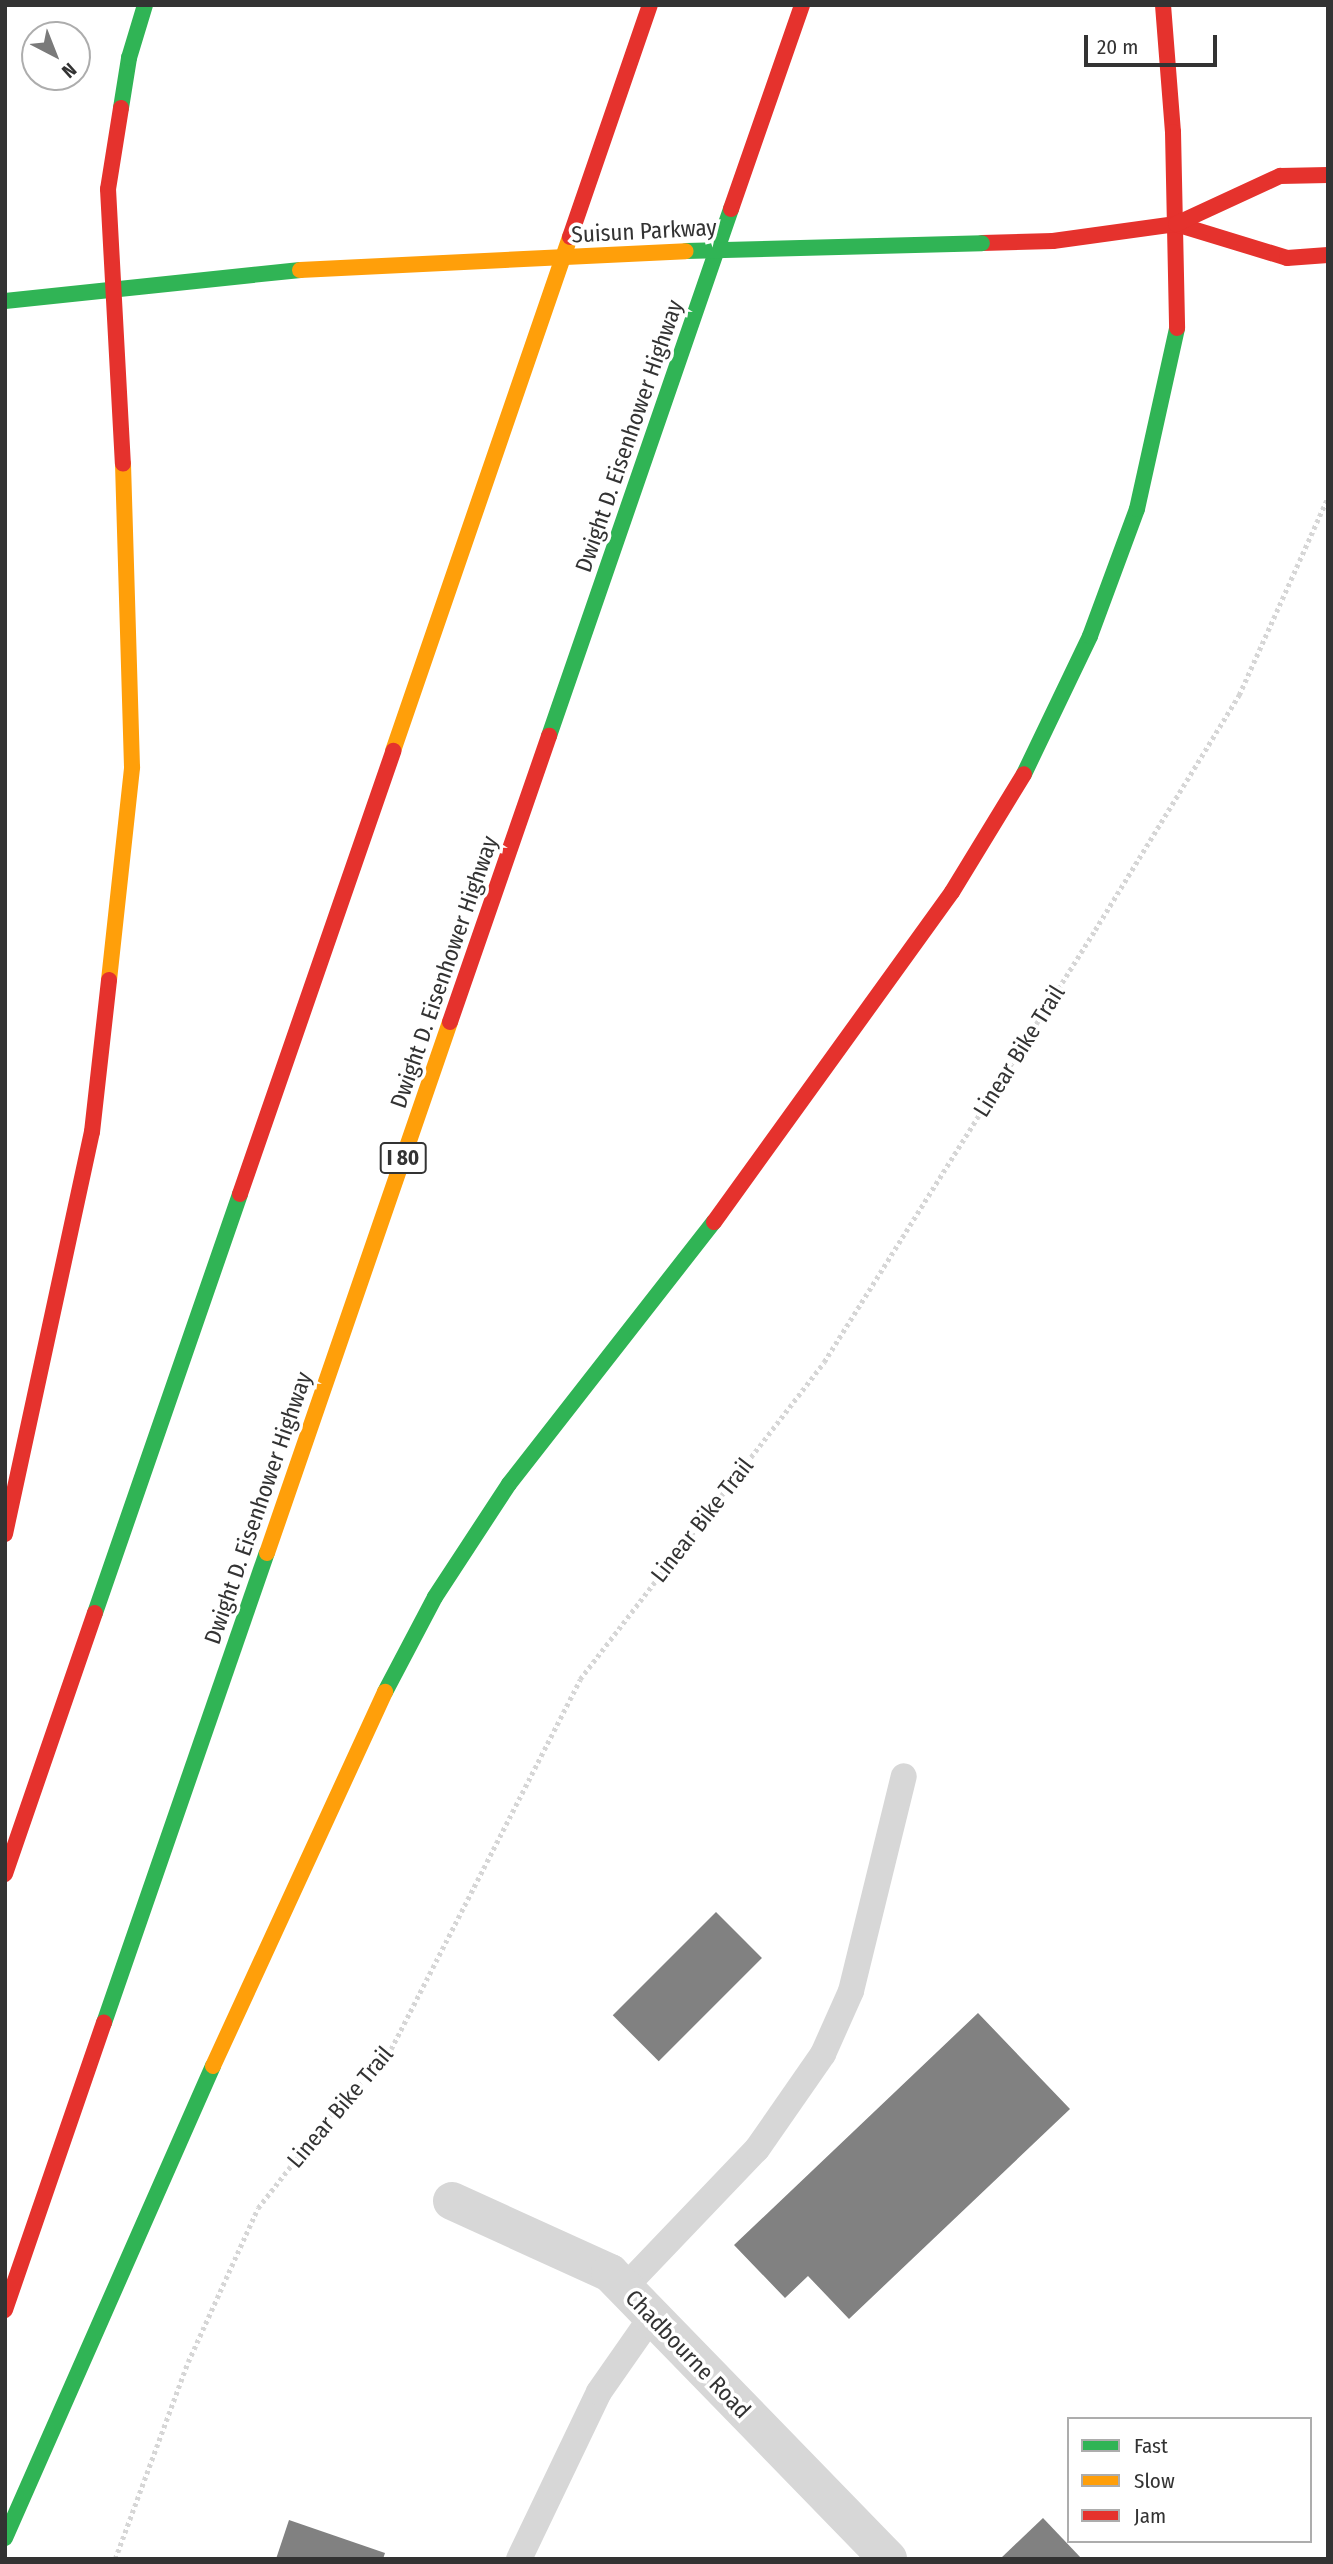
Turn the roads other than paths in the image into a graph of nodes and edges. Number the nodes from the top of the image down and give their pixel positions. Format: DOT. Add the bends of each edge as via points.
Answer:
graph roads {
  1 [pos="145,5"];
  2 [pos="650,5"];
  3 [pos="802,5"];
  4 [pos="1163,5"];
  5 [pos="1328,175"];
  6 [pos="1176,225"];
  7 [pos="1328,255"];
  8 [pos="114,289"];
  9 [pos="5,301"];
  10 [pos="5,1534"];
  11 [pos="904,1776"];
  12 [pos="5,1874"];
  13 [pos="452,2201"];
  14 [pos="624,2288"];
  15 [pos="5,2310"];
  16 [pos="652,2316"];
  17 [pos="5,2538"];
  18 [pos="519,2559"];
  19 [pos="888,2559"];
  1 -- 8 [label="main road" via="129,58 108,189"];
  2 -- 12 [label="main road"];
  3 -- 15 [label="main road, Dwight D. Eisenhower Highway / I 80"];
  4 -- 6 [label="main road"];
  5 -- 6 [label="main road, Suisun Parkway" via="1280,176"];
  6 -- 7 [label="main road, Suisun Parkway" via="1287,258"];
  6 -- 8 [label="main road, Suisun Parkway, bridge" via="1053,241 300,270"];
  6 -- 17 [label="main road" via="1178,323 1137,509 1090,636 1028,768 952,892 752,1172 509,1484 435,1597 357,1744"];
  8 -- 9 [label="main road"];
  8 -- 10 [label="main road" via="131,622 132,767 92,1132"];
  11 -- 14 [label="lane" via="851,1990 823,2054 757,2148"];
  13 -- 14 [label="street, Chadbourne Road" via="610,2273"];
  14 -- 16 [label="street, Chadbourne Road"];
  16 -- 18 [label="lane" via="599,2392"];
  16 -- 19 [label="street, Chadbourne Road"];
}
